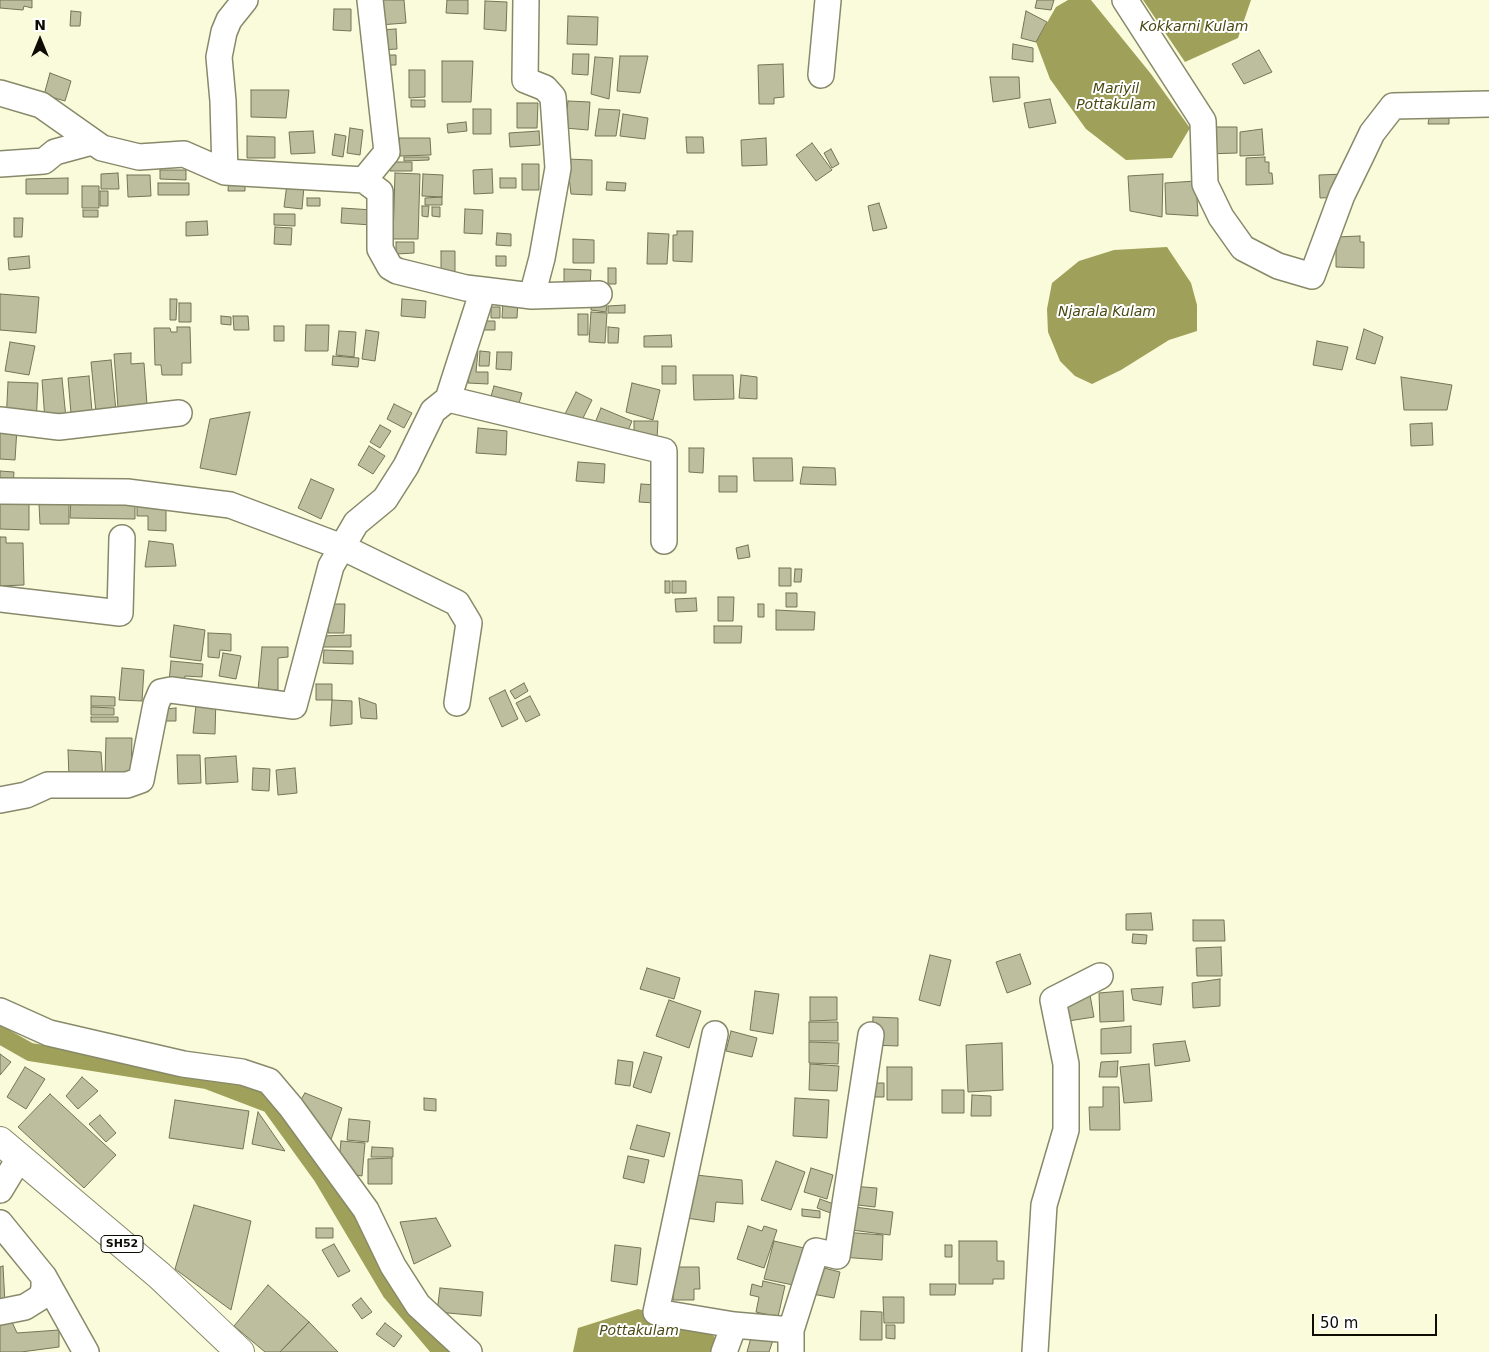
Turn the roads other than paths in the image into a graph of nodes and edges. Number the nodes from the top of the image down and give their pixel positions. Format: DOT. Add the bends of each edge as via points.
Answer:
graph roads {
  1 [pos="245,0"];
  2 [pos="370,0"];
  3 [pos="526,0"];
  4 [pos="828,0"];
  5 [pos="1126,0"];
  6 [pos="822,75"];
  7 [pos="0,93"];
  8 [pos="1489,104"];
  9 [pos="92,142"];
  10 [pos="0,164"];
  11 [pos="225,172"];
  12 [pos="364,180"];
  13 [pos="483,290"];
  14 [pos="598,294"];
  15 [pos="532,296"];
  16 [pos="448,399"];
  17 [pos="179,413"];
  18 [pos="0,420"];
  19 [pos="0,491"];
  20 [pos="122,538"];
  21 [pos="664,541"];
  22 [pos="342,547"];
  23 [pos="0,599"];
  24 [pos="457,704"];
  25 [pos="0,800"];
  26 [pos="1100,976"];
  27 [pos="0,1011"];
  28 [pos="715,1034"];
  29 [pos="871,1035"];
  30 [pos="10,1149"];
  31 [pos="0,1190"];
  32 [pos="0,1223"];
  33 [pos="44,1278"];
  34 [pos="0,1312"];
  35 [pos="734,1325"];
  36 [pos="791,1341"];
  37 [pos="86,1352"];
  38 [pos="240,1352"];
  39 [pos="469,1352"];
  40 [pos="724,1352"];
  41 [pos="1035,1352"];
  1 -- 11 [label="street" via="229,20 219,57"];
  2 -- 12 [label="street" via="386,152"];
  3 -- 15 [label="street" via="525,80 544,88 553,97 558,168"];
  4 -- 6 [label="street"];
  5 -- 8 [label="street" via="1204,121 1205,184 1221,217 1243,248 1278,266 1312,276 1342,196 1372,133 1393,106"];
  7 -- 9 [label="street" via="41,105"];
  9 -- 10 [label="street" via="55,152 44,161"];
  9 -- 11 [label="street" via="102,148 138,157 184,154"];
  11 -- 12 [label="street"];
  12 -- 13 [label="street" via="380,192 380,249 390,267"];
  13 -- 15 [label="street"];
  13 -- 16 [label="street"];
  14 -- 15 [label="street"];
  16 -- 21 [label="street" via="664,451"];
  16 -- 22 [label="street" via="434,411 385,499 356,523"];
  17 -- 18 [label="street" via="59,427"];
  19 -- 22 [label="street" via="127,492 230,505"];
  20 -- 23 [label="street" via="120,613"];
  22 -- 24 [label="street" via="457,603 469,624"];
  22 -- 25 [label="street" via="331,566 294,706 171,690 162,692 156,704 141,780 127,785 48,785"];
  26 -- 41 [label="street" via="1053,1000 1066,1064 1066,1130 1044,1205"];
  27 -- 39 [label="street" via="49,1033 183,1064 242,1072 269,1081 366,1210 393,1266 418,1304"];
  28 -- 35 [label="street" via="656,1312"];
  29 -- 36 [label="street" via="837,1256 816,1251"];
  30 -- 31 [label="street"];
  30 -- 38 [label="main road, SH52" via="160,1276"];
  32 -- 33 [label="street"];
  33 -- 34 [label="street" via="41,1297 25,1307"];
  33 -- 37 [label="street"];
  35 -- 36 [label="street"];
  35 -- 40 [label="street"];
}
